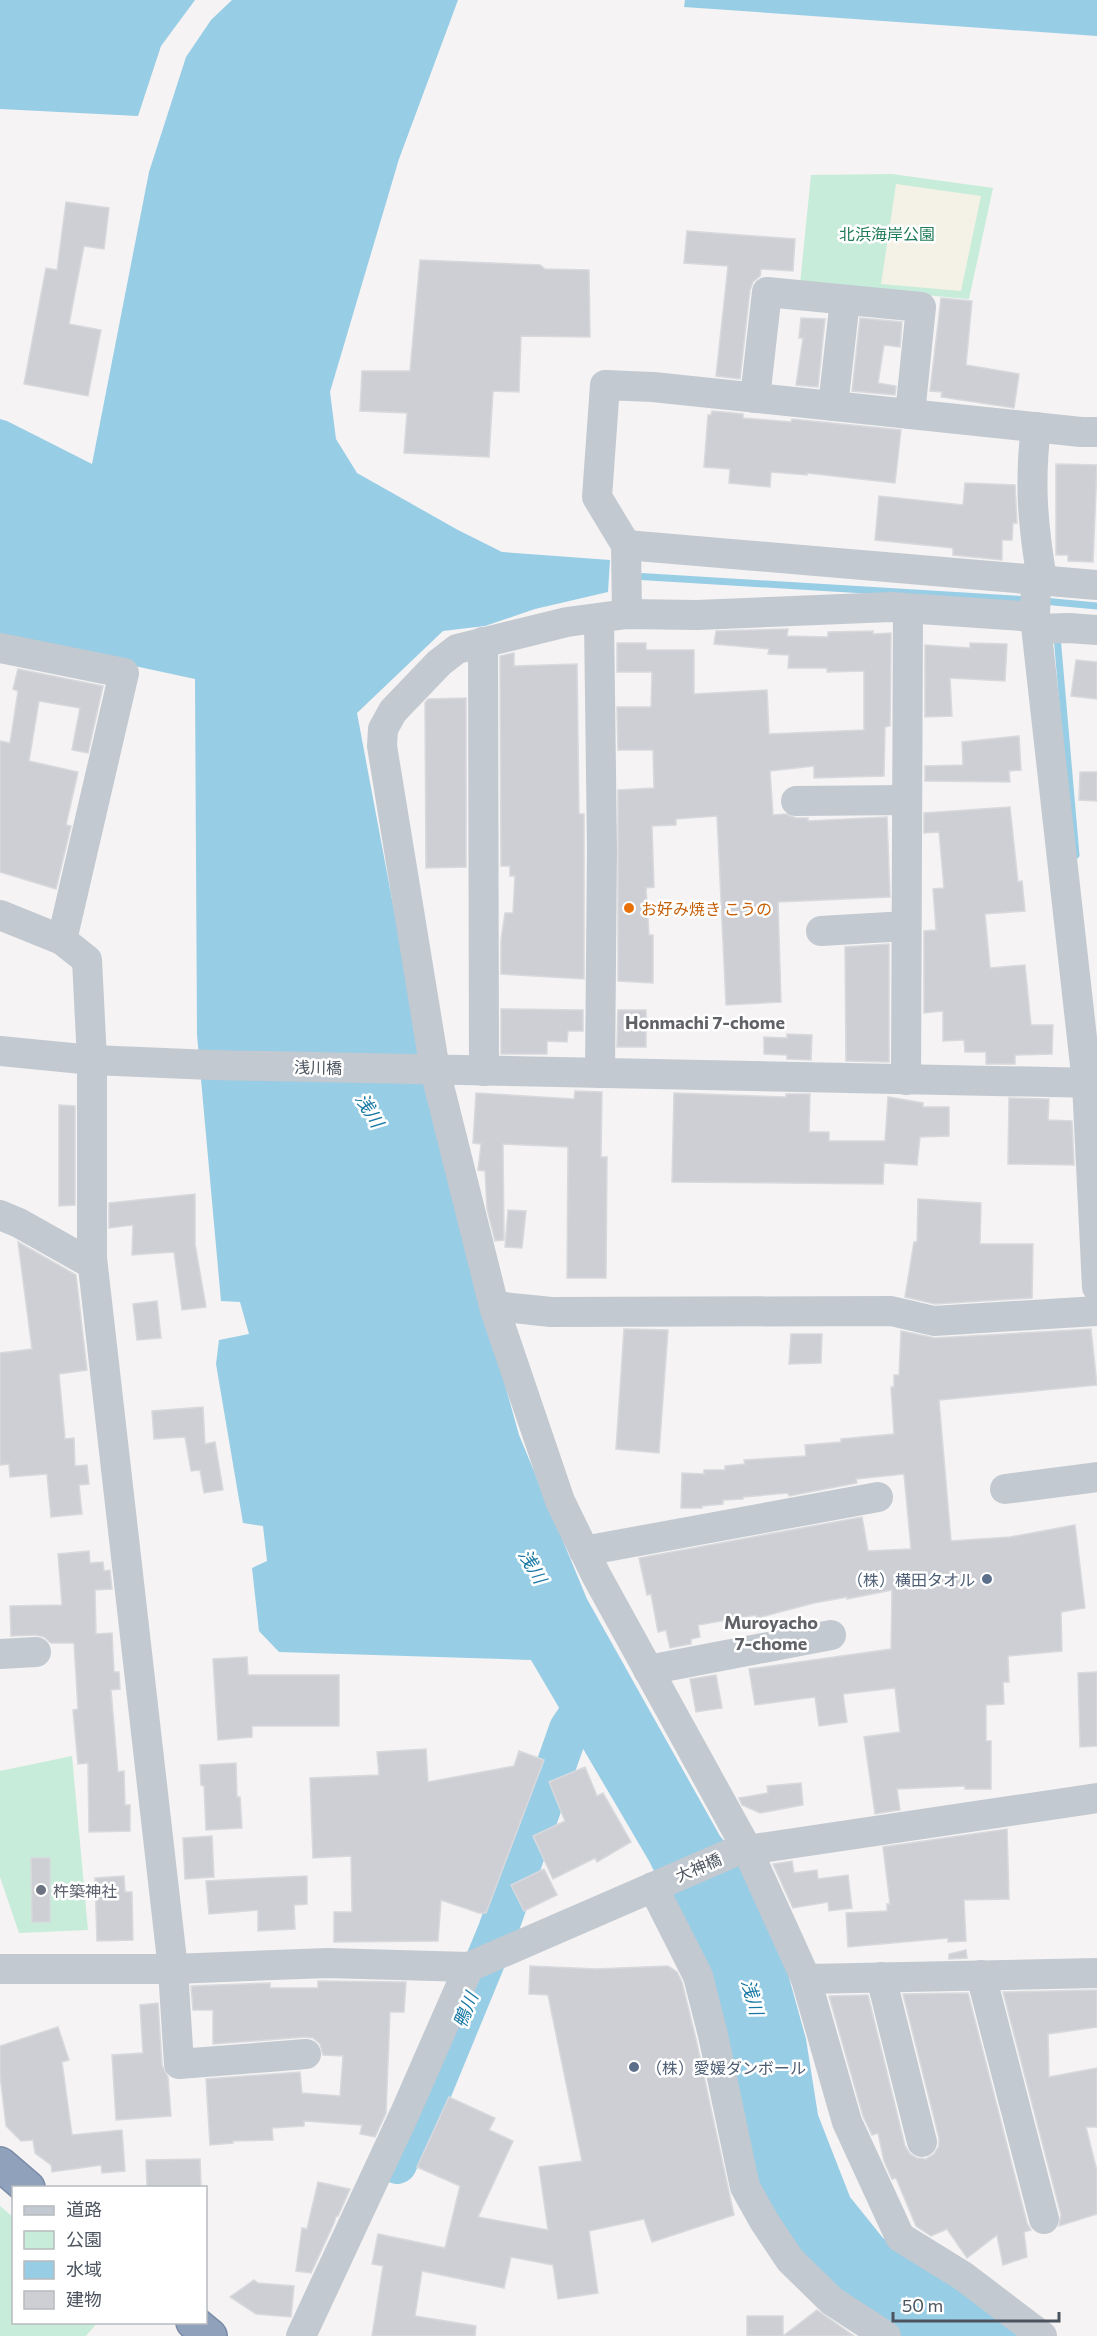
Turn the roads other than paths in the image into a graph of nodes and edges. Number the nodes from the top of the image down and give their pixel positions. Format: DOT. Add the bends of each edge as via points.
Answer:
graph roads {
  1 [pos="845,300"];
  2 [pos="756,398"];
  3 [pos="833,406"];
  4 [pos="910,414"];
  5 [pos="1036,427"];
  6 [pos="1097,432"];
  7 [pos="626,551"];
  8 [pos="1038,582"];
  9 [pos="1097,585"];
  10 [pos="617,609"];
  11 [pos="908,609"];
  12 [pos="1036,621"];
  13 [pos="1097,630"];
  14 [pos="483,642"];
  15 [pos="0,648"];
  16 [pos="907,800"];
  17 [pos="796,801"];
  18 [pos="0,915"];
  19 [pos="906,926"];
  20 [pos="821,931"];
  21 [pos="62,940"];
  22 [pos="1086,986"];
  23 [pos="0,1051"];
  24 [pos="92,1060"];
  25 [pos="430,1070"];
  26 [pos="484,1071"];
  27 [pos="600,1073"];
  28 [pos="906,1080"];
  29 [pos="1092,1083"];
  30 [pos="0,1215"];
  31 [pos="92,1264"];
  32 [pos="1097,1287"];
  33 [pos="494,1306"];
  34 [pos="1097,1311"];
  35 [pos="1097,1477"];
  36 [pos="1005,1489"];
  37 [pos="878,1497"];
  38 [pos="584,1551"];
  39 [pos="831,1635"];
  40 [pos="36,1652"];
  41 [pos="0,1654"];
  42 [pos="648,1670"];
  43 [pos="1097,1798"];
  44 [pos="741,1851"];
  45 [pos="658,1884"];
  46 [pos="469,1967"];
  47 [pos="0,1969"];
  48 [pos="173,1969"];
  49 [pos="1097,1973"];
  50 [pos="981,1976"];
  51 [pos="880,1977"];
  52 [pos="806,1979"];
  53 [pos="306,2054"];
  54 [pos="922,2142"];
  55 [pos="0,2164"];
  56 [pos="27,2186"];
  57 [pos="1044,2219"];
  58 [pos="195,2324"];
  59 [pos="210,2336"];
  60 [pos="301,2336"];
  61 [pos="886,2336"];
  62 [pos="1042,2336"];
  1 -- 2 [label="street" via="766,292"];
  1 -- 3 [label="street"];
  1 -- 4 [label="street" via="921,307"];
  2 -- 3 [label="street"];
  2 -- 7 [label="street" via="605,385 597,497"];
  3 -- 4 [label="street"];
  4 -- 5 [label="street"];
  5 -- 6 [label="street"];
  5 -- 8 [label="street" via="1031,466"];
  7 -- 8 [label="street"];
  7 -- 10 [label="street"];
  8 -- 9 [label="street"];
  8 -- 12 [label="street"];
  10 -- 11 [label="street" via="697,615"];
  10 -- 14 [label="street"];
  10 -- 27 [label="street" via="602,850"];
  11 -- 12 [label="street"];
  11 -- 16 [label="street"];
  12 -- 13 [label="street"];
  12 -- 22 [label="street"];
  14 -- 25 [label="street" via="457,649 439,663 393,711 383,729 382,747"];
  14 -- 26 [label="street"];
  15 -- 21 [label="street" via="124,673"];
  16 -- 17 [label="street"];
  16 -- 19 [label="street"];
  18 -- 21 [label="street"];
  19 -- 20 [label="street"];
  19 -- 28 [label="street"];
  21 -- 24 [label="street" via="87,960"];
  22 -- 29 [label="street"];
  23 -- 24 [label="street, 浅川橋"];
  24 -- 25 [label="street, 浅川橋"];
  24 -- 31 [label="street"];
  25 -- 26 [label="street, 浅川橋"];
  25 -- 33 [label="street"];
  26 -- 27 [label="street, 浅川橋"];
  27 -- 28 [label="street, 浅川橋"];
  28 -- 29 [label="street, 浅川橋"];
  29 -- 32 [label="street"];
  30 -- 31 [label="street"];
  31 -- 48 [label="street"];
  33 -- 34 [label="street" via="551,1312 891,1311 934,1321"];
  33 -- 38 [label="street" via="560,1500"];
  35 -- 36 [label="street"];
  37 -- 38 [label="street"];
  38 -- 42 [label="street"];
  39 -- 42 [label="street"];
  40 -- 41 [label="street"];
  42 -- 44 [label="street"];
  43 -- 44 [label="street, 大神橋"];
  44 -- 45 [label="street, 大神橋"];
  44 -- 52 [label="street"];
  45 -- 46 [label="street, 大神橋"];
  45 -- 61 [label="street" via="698,1976 745,2187 790,2260 832,2301"];
  46 -- 48 [label="street" via="327,1963"];
  46 -- 60 [label="street"];
  47 -- 48 [label="street"];
  48 -- 53 [label="street" via="178,2064"];
  49 -- 50 [label="street"];
  50 -- 51 [label="street"];
  50 -- 57 [label="street"];
  51 -- 52 [label="street"];
  51 -- 54 [label="street"];
  52 -- 62 [label="street" via="847,2122 900,2237 963,2276"];
  55 -- 56 [label="highway"];
  58 -- 59 [label="highway"];
}
